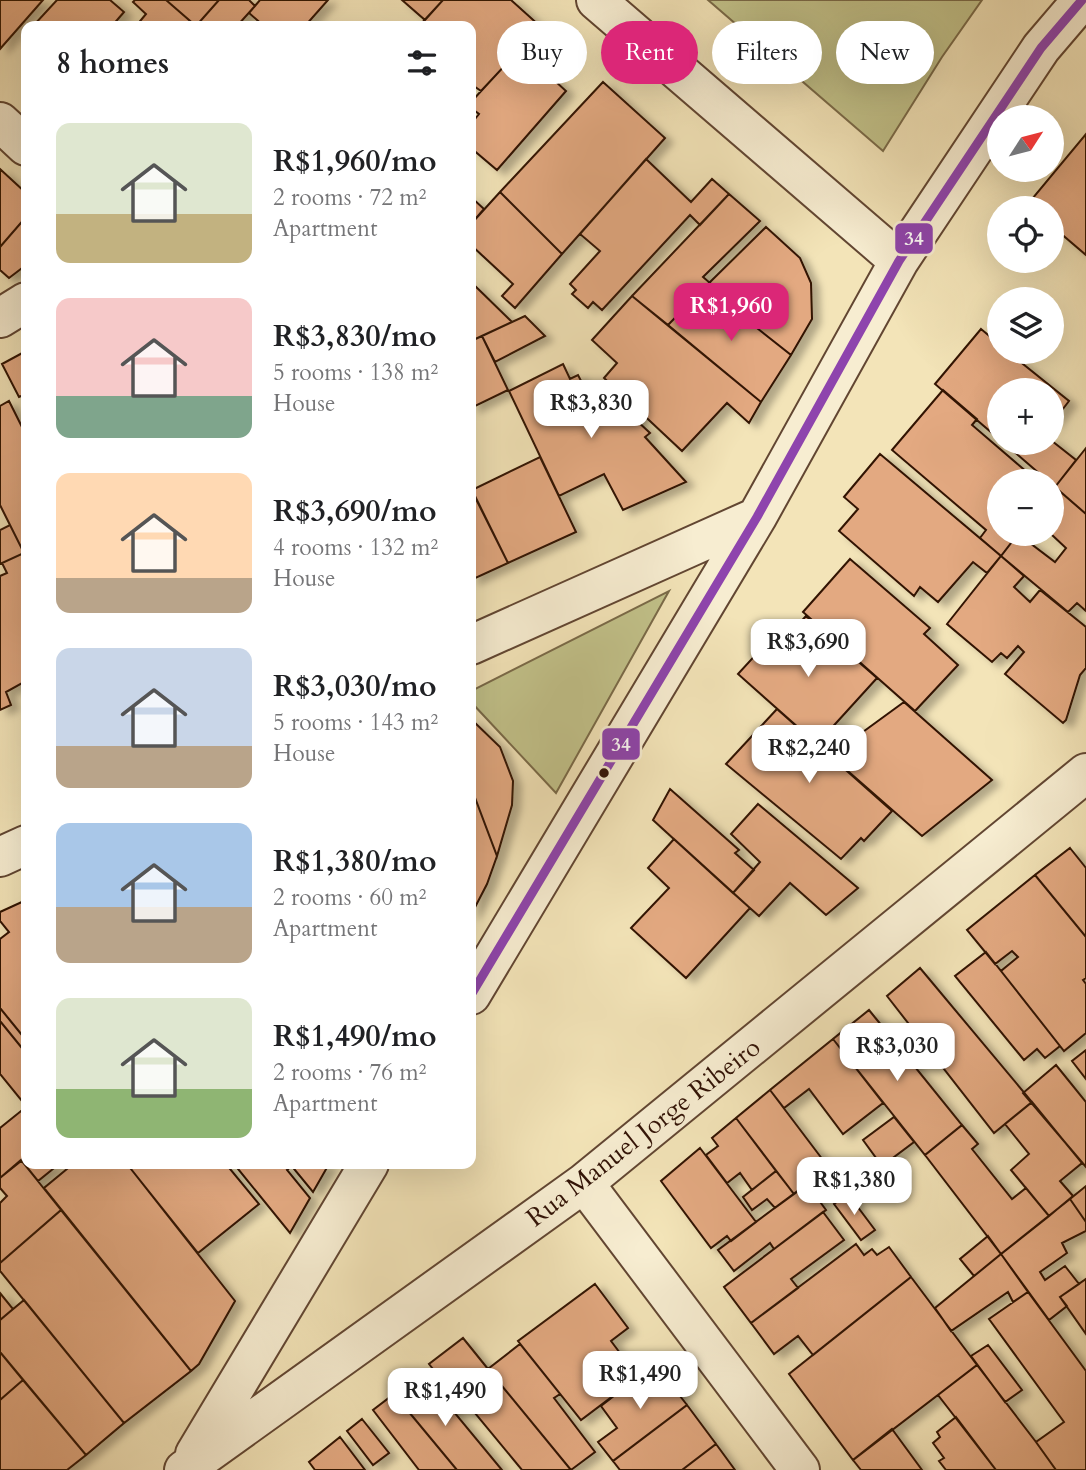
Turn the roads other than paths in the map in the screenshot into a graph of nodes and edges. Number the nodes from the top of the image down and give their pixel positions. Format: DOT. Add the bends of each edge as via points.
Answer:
graph roads {
  1 [pos="596,0"];
  2 [pos="1082,0"];
  3 [pos="0,122"];
  4 [pos="21,141"];
  5 [pos="899,261"];
  6 [pos="21,305"];
  7 [pos="0,318"];
  8 [pos="757,517"];
  9 [pos="476,643"];
  10 [pos="1086,773"];
  11 [pos="21,847"];
  12 [pos="0,857"];
  13 [pos="476,987"];
  14 [pos="366,1169"];
  15 [pos="584,1183"];
  16 [pos="186,1469"];
  17 [pos="800,1470"];
  1 -- 5 [label="street"];
  2 -- 5 [label="street" via="1041,48"];
  3 -- 4 [label="street"];
  5 -- 8 [label="street"];
  6 -- 7 [label="street"];
  8 -- 9 [label="street"];
  8 -- 13 [label="street"];
  10 -- 15 [label="street, Rua Manuel Jorge Ribeiro"];
  11 -- 12 [label="street"];
  14 -- 16 [label="street"];
  15 -- 16 [label="street, Rua Manuel Jorge Ribeiro"];
  15 -- 17 [label="street"];
}
